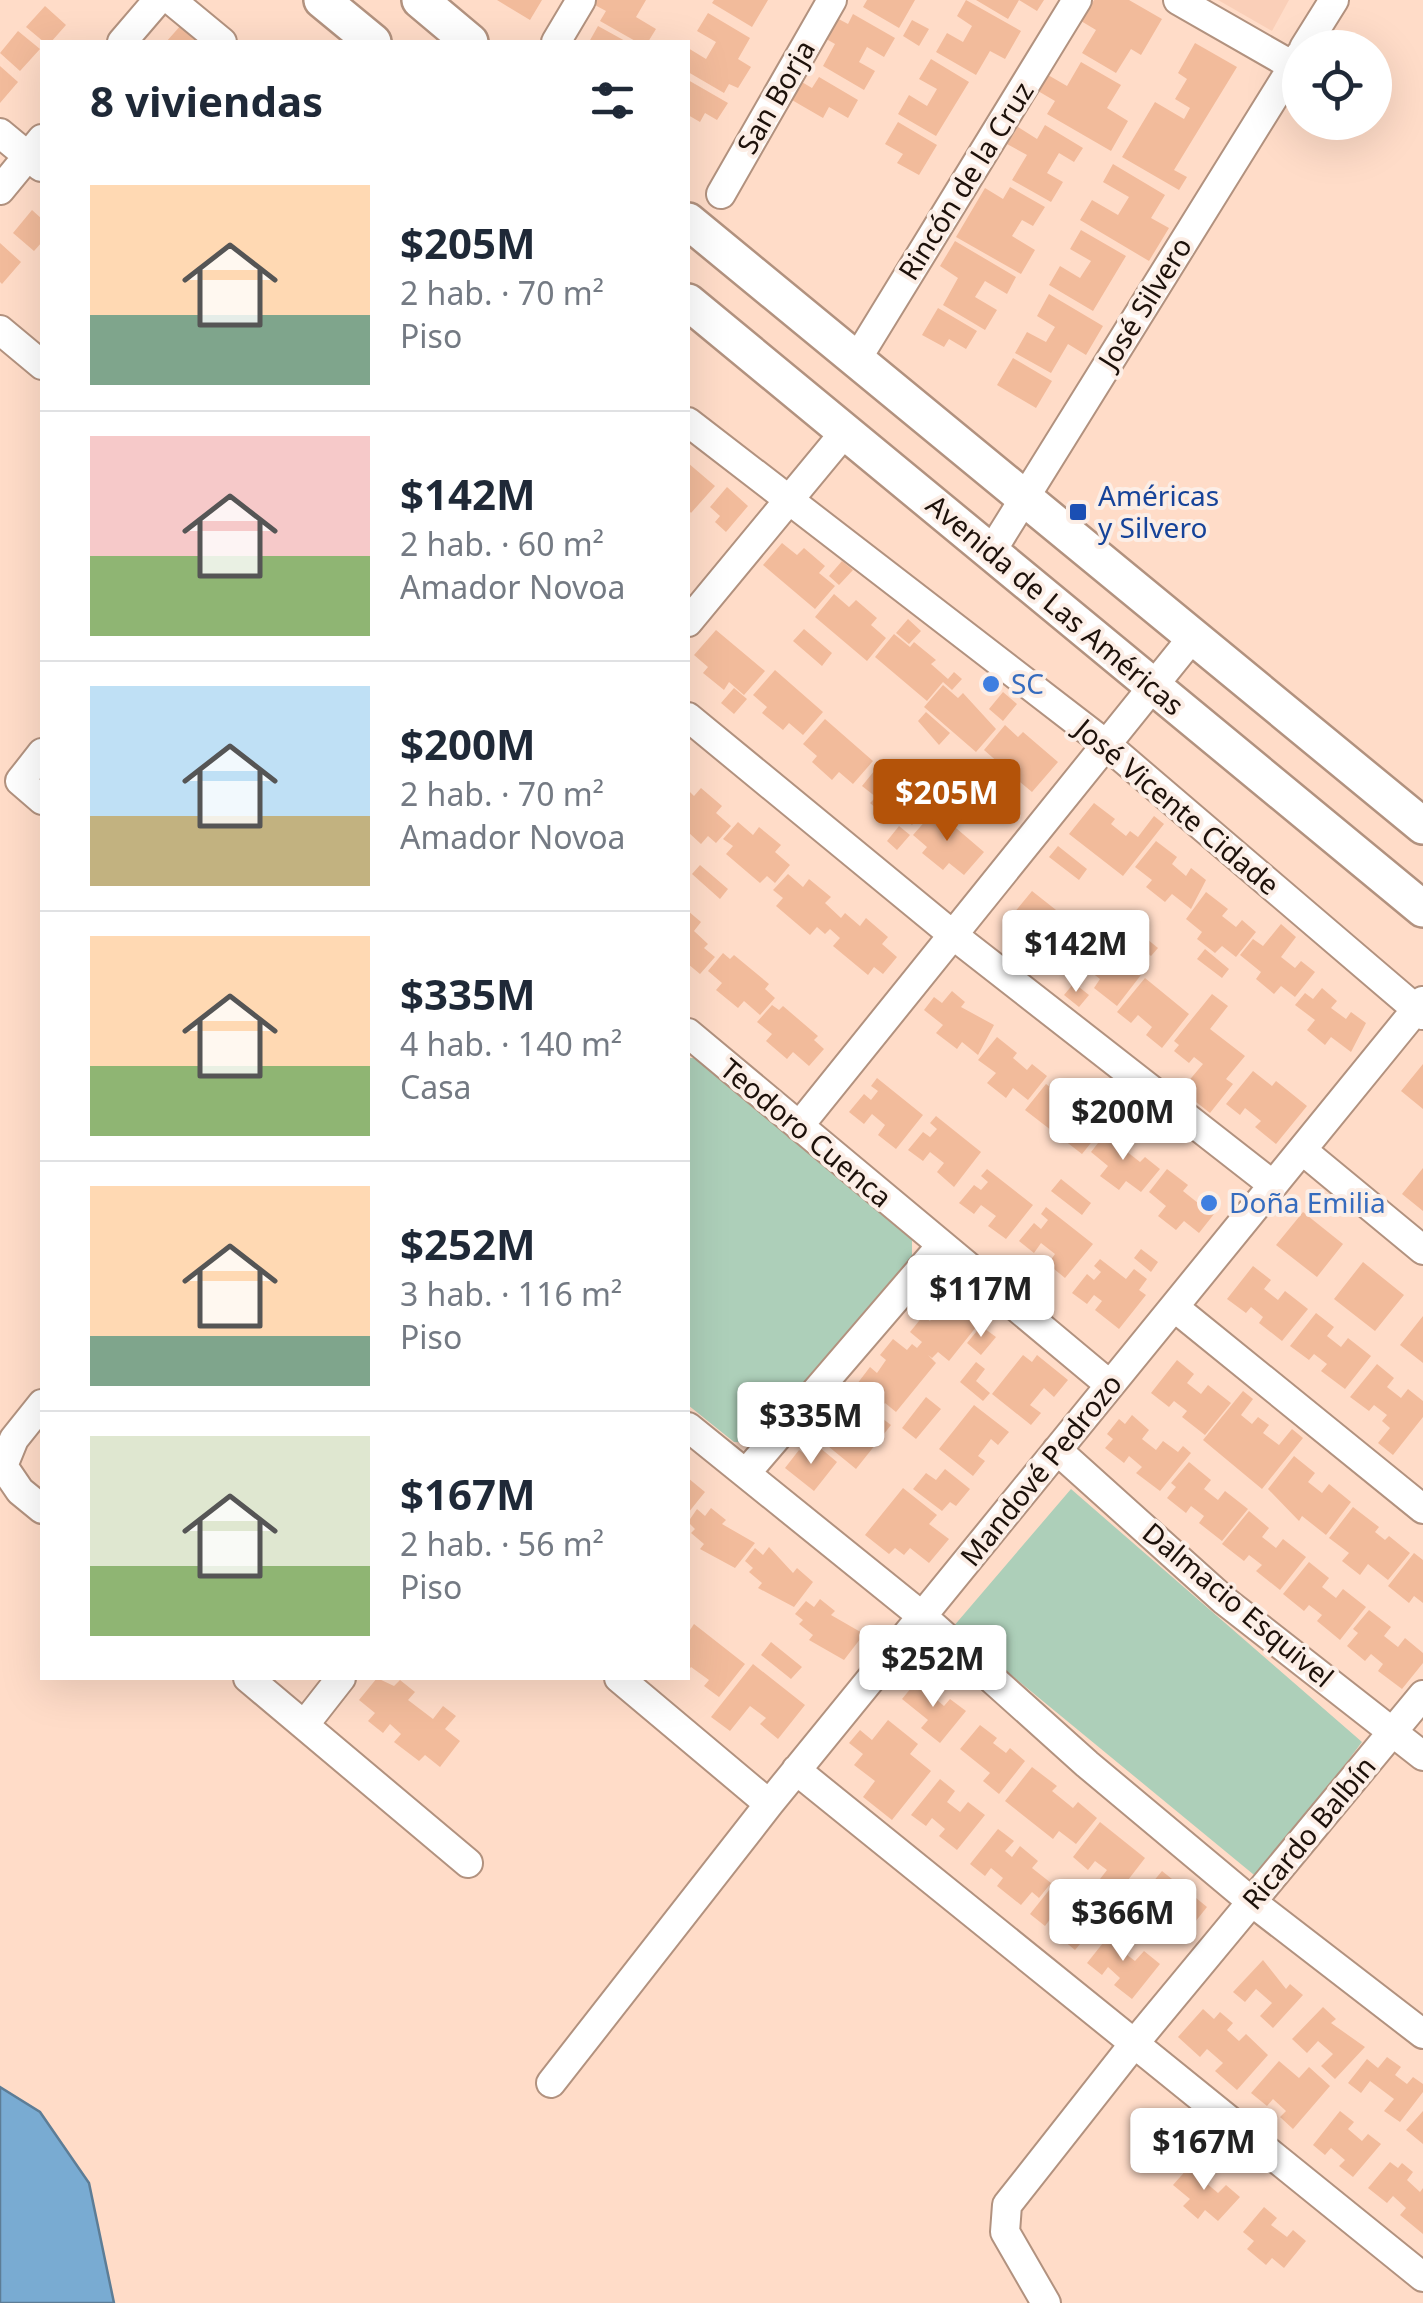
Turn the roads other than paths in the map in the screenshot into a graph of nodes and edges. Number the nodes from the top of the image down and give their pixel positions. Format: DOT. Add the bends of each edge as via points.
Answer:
graph roads {
  1 [pos="158,0"];
  2 [pos="171,0"];
  3 [pos="322,0"];
  4 [pos="420,0"];
  5 [pos="582,0"];
  6 [pos="832,0"];
  7 [pos="1077,0"];
  8 [pos="1178,0"];
  9 [pos="1334,0"];
  10 [pos="1315,30"];
  11 [pos="124,40"];
  12 [pos="220,40"];
  13 [pos="372,40"];
  14 [pos="468,40"];
  15 [pos="557,40"];
  16 [pos="1282,48"];
  17 [pos="1282,83"];
  18 [pos="0,133"];
  19 [pos="38,154"];
  20 [pos="0,190"];
  21 [pos="721,194"];
  22 [pos="690,223"];
  23 [pos="690,304"];
  24 [pos="0,330"];
  25 [pos="855,362"];
  26 [pos="40,363"];
  27 [pos="690,424"];
  28 [pos="845,432"];
  29 [pos="1022,500"];
  30 [pos="787,502"];
  31 [pos="991,552"];
  32 [pos="690,620"];
  33 [pos="1192,638"];
  34 [pos="1154,686"];
  35 [pos="690,720"];
  36 [pos="1107,744"];
  37 [pos="40,756"];
  38 [pos="40,798"];
  39 [pos="1423,826"];
  40 [pos="1423,909"];
  41 [pos="953,935"];
  42 [pos="1421,1008"];
  43 [pos="690,1035"];
  44 [pos="800,1126"];
  45 [pos="1302,1150"];
  46 [pos="1272,1186"];
  47 [pos="940,1247"];
  48 [pos="1423,1250"];
  49 [pos="1174,1306"];
  50 [pos="1110,1385"];
  51 [pos="40,1406"];
  52 [pos="690,1429"];
  53 [pos="1057,1450"];
  54 [pos="746,1473"];
  55 [pos="40,1507"];
  56 [pos="1423,1509"];
  57 [pos="922,1616"];
  58 [pos="250,1680"];
  59 [pos="339,1680"];
  60 [pos="622,1680"];
  61 [pos="1423,1695"];
  62 [pos="305,1724"];
  63 [pos="1393,1731"];
  64 [pos="1423,1756"];
  65 [pos="796,1770"];
  66 [pos="768,1804"];
  67 [pos="468,1863"];
  68 [pos="1252,1902"];
  69 [pos="1423,2034"];
  70 [pos="1133,2044"];
  71 [pos="551,2084"];
  72 [pos="1423,2277"];
  73 [pos="1046,2303"];
  1 -- 11 [label="street"];
  2 -- 12 [label="street"];
  3 -- 13 [label="main road"];
  4 -- 14 [label="main road"];
  5 -- 15 [label="street"];
  6 -- 21 [label="street, San Borja"];
  7 -- 25 [label="street, Rincón de la Cruz"];
  8 -- 16 [label="street"];
  9 -- 10 [label="street, José Silvero"];
  17 -- 29 [label="street, José Silvero"];
  18 -- 19 [label="street"];
  19 -- 20 [label="street"];
  22 -- 25 [label="main road"];
  23 -- 28 [label="main road, Avenida de Las Américas"];
  24 -- 26 [label="street"];
  25 -- 29 [label="main road"];
  27 -- 30 [label="street, José Vicente Cidade"];
  28 -- 30 [label="street"];
  28 -- 31 [label="main road, Avenida de Las Américas"];
  29 -- 31 [label="street, José Silvero"];
  29 -- 33 [label="main road"];
  30 -- 32 [label="street"];
  30 -- 36 [label="street, José Vicente Cidade"];
  31 -- 34 [label="main road, Avenida de Las Américas"];
  33 -- 34 [label="street"];
  33 -- 39 [label="main road"];
  34 -- 36 [label="street"];
  34 -- 40 [label="main road, Avenida de Las Américas"];
  35 -- 41 [label="street"];
  36 -- 41 [label="street"];
  36 -- 42 [label="street, José Vicente Cidade"];
  37 -- 38 [label="street" via="20,781"];
  41 -- 44 [label="street"];
  41 -- 46 [label="street"];
  42 -- 45 [label="street, Mandové Pedrozo"];
  43 -- 44 [label="street, Teodoro Cuenca"];
  44 -- 47 [label="street, Teodoro Cuenca"];
  45 -- 46 [label="street, Mandové Pedrozo"];
  45 -- 48 [label="street"];
  46 -- 49 [label="street, Mandové Pedrozo"];
  47 -- 50 [label="street, Teodoro Cuenca"];
  47 -- 54 [label="street"];
  49 -- 50 [label="street, Mandové Pedrozo"];
  49 -- 56 [label="street"];
  50 -- 53 [label="street, Mandové Pedrozo"];
  51 -- 55 [label="street" via="14,1438 4,1466"];
  52 -- 54 [label="street"];
  53 -- 57 [label="street, Mandové Pedrozo"];
  53 -- 63 [label="street, Dalmacio Esquivel" via="1225,1602"];
  54 -- 57 [label="street"];
  57 -- 65 [label="street, Mandové Pedrozo"];
  57 -- 68 [label="street"];
  58 -- 62 [label="street"];
  59 -- 62 [label="street"];
  60 -- 66 [label="street"];
  61 -- 63 [label="street, Ricardo Balbín"];
  62 -- 67 [label="street"];
  63 -- 64 [label="street, Dalmacio Esquivel"];
  63 -- 68 [label="street, Ricardo Balbín"];
  65 -- 66 [label="street, Mandové Pedrozo"];
  65 -- 70 [label="street"];
  66 -- 71 [label="street, Mandové Pedrozo"];
  68 -- 69 [label="street"];
  68 -- 70 [label="street, Ricardo Balbín"];
  70 -- 72 [label="street"];
  70 -- 73 [label="street, Ricardo Balbín" via="1007,2205 1005,2232"];
}
